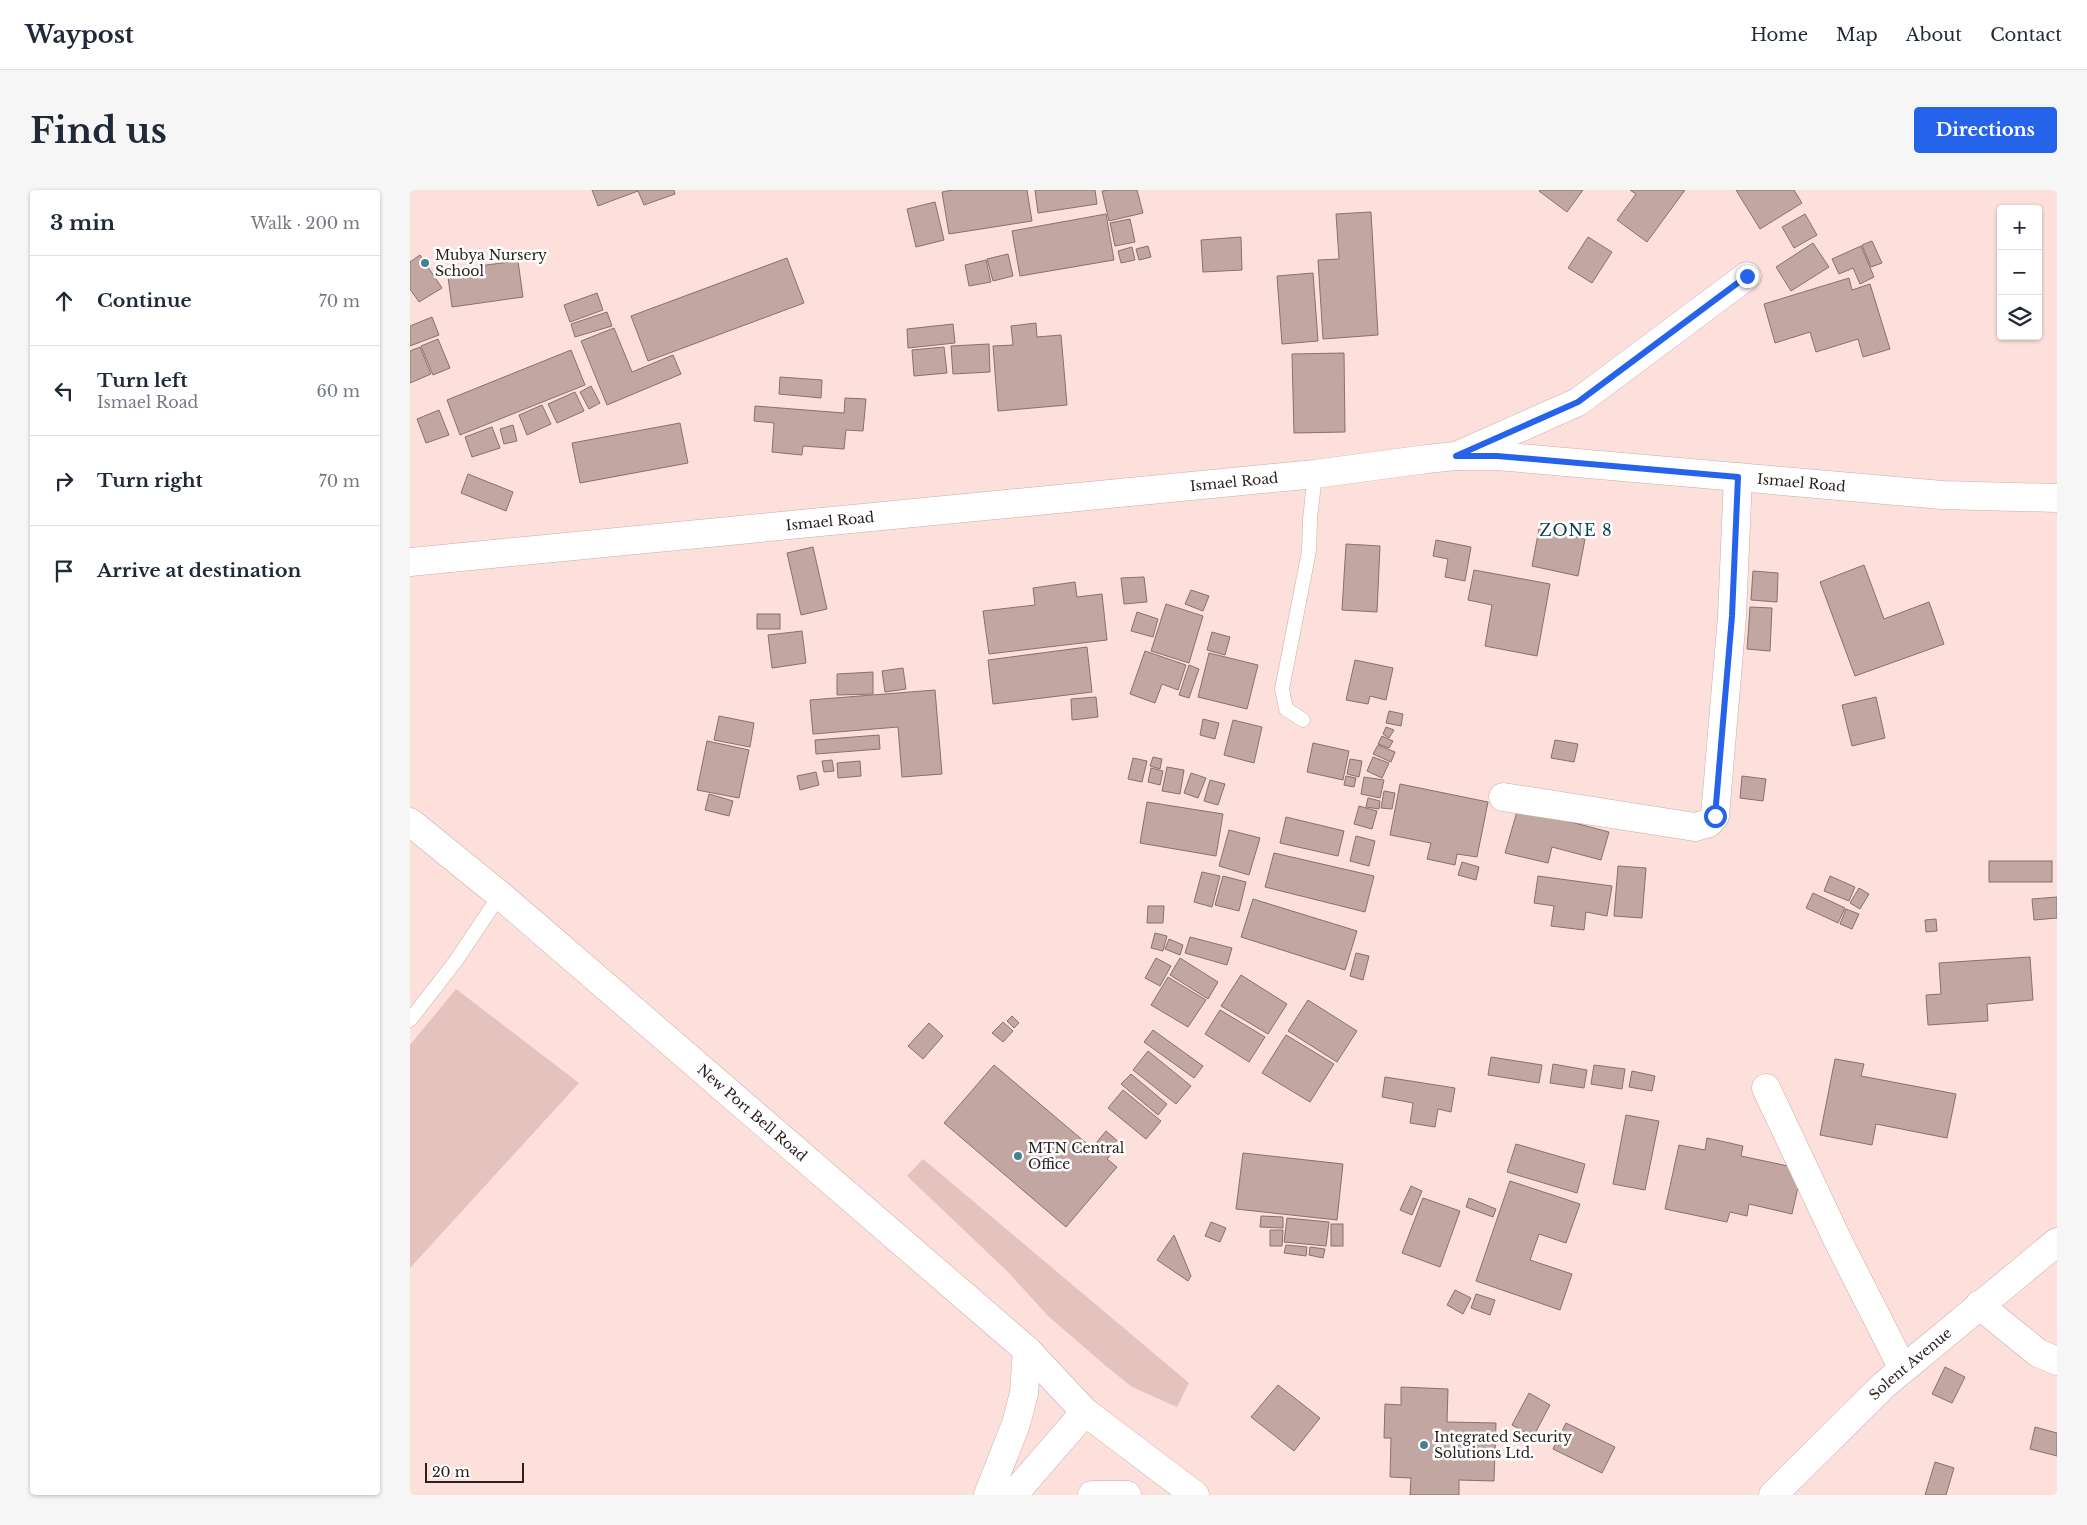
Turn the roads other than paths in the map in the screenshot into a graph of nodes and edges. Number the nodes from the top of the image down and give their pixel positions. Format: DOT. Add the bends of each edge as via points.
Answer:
graph roads {
  1 [pos="1747,276"];
  2 [pos="1456,456"];
  3 [pos="1315,474"];
  4 [pos="1738,477"];
  5 [pos="2057,498"];
  6 [pos="410,562"];
  7 [pos="1303,720"];
  8 [pos="1503,797"];
  9 [pos="410,822"];
  10 [pos="500,895"];
  11 [pos="410,1020"];
  12 [pos="1766,1088"];
  13 [pos="2057,1242"];
  14 [pos="1979,1305"];
  15 [pos="1027,1350"];
  16 [pos="2057,1361"];
  17 [pos="1903,1369"];
  18 [pos="1085,1412"];
  19 [pos="988,1495"];
  20 [pos="1014,1495"];
  21 [pos="1092,1495"];
  22 [pos="1127,1495"];
  23 [pos="1195,1495"];
  24 [pos="1773,1495"];
  1 -- 2 [label="street" via="1578,402"];
  2 -- 3 [label="street, Ismael Road"];
  2 -- 4 [label="street, Ismael Road" via="1497,456"];
  3 -- 6 [label="street, Ismael Road"];
  3 -- 7 [label="lane" via="1309,551 1282,689 1286,709"];
  4 -- 5 [label="street, Ismael Road" via="1942,495"];
  4 -- 8 [label="street" via="1732,616 1715,816 1709,823 1695,826"];
  9 -- 10 [label="street, New Port Bell Road"];
  10 -- 11 [label="lane" via="455,962"];
  10 -- 15 [label="street, New Port Bell Road"];
  12 -- 17 [label="street"];
  13 -- 14 [label="street, Solent Avenue"];
  14 -- 16 [label="street" via="2038,1353"];
  14 -- 17 [label="street, Solent Avenue"];
  15 -- 18 [label="street, New Port Bell Road"];
  15 -- 19 [label="street" via="1024,1393 1016,1424"];
  17 -- 24 [label="street, Solent Avenue"];
  18 -- 20 [label="street"];
  18 -- 23 [label="street, New Port Bell Road"];
  21 -- 22 [label="street"];
}
